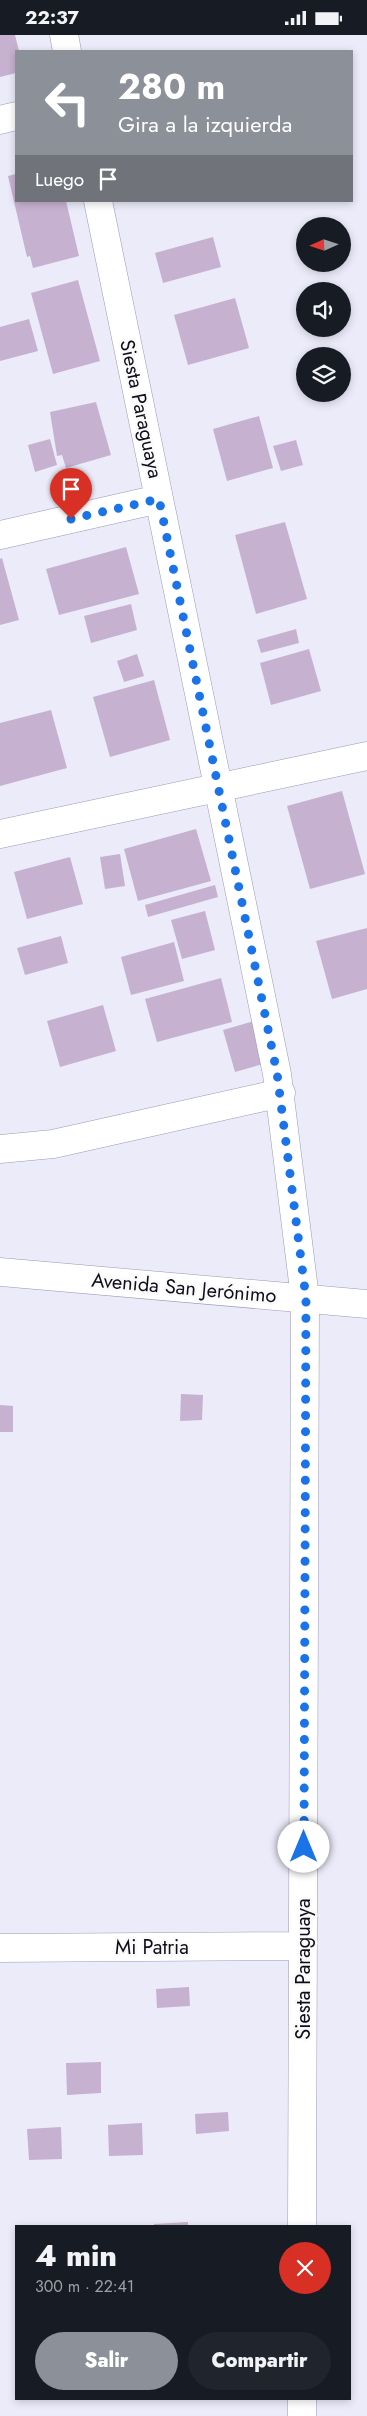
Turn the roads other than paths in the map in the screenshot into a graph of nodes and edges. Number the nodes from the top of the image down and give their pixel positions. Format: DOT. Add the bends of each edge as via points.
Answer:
graph roads {
  1 [pos="64,35"];
  2 [pos="67,50"];
  3 [pos="15,116"];
  4 [pos="0,119"];
  5 [pos="98,202"];
  6 [pos="159,499"];
  7 [pos="0,535"];
  8 [pos="367,756"];
  9 [pos="219,788"];
  10 [pos="0,834"];
  11 [pos="280,1093"];
  12 [pos="0,1149"];
  13 [pos="0,1272"];
  14 [pos="306,1298"];
  15 [pos="367,1304"];
  16 [pos="303,1946"];
  17 [pos="0,1947"];
  18 [pos="302,2225"];
  19 [pos="302,2400"];
  20 [pos="302,2416"];
  1 -- 2 [label="street"];
  3 -- 4 [label="street"];
  5 -- 6 [label="street, Siesta Paraguaya"];
  6 -- 7 [label="street"];
  6 -- 9 [label="street, Siesta Paraguaya"];
  8 -- 9 [label="street"];
  9 -- 10 [label="street"];
  9 -- 11 [label="street, Siesta Paraguaya"];
  11 -- 12 [label="street" via="53,1144"];
  11 -- 14 [label="street, Siesta Paraguaya"];
  13 -- 14 [label="street, Avenida San Jerónimo"];
  14 -- 15 [label="street, Avenida San Jerónimo"];
  14 -- 16 [label="street, Siesta Paraguaya"];
  16 -- 17 [label="street, Mi Patria"];
  16 -- 18 [label="street, Siesta Paraguaya"];
  19 -- 20 [label="street"];
}
